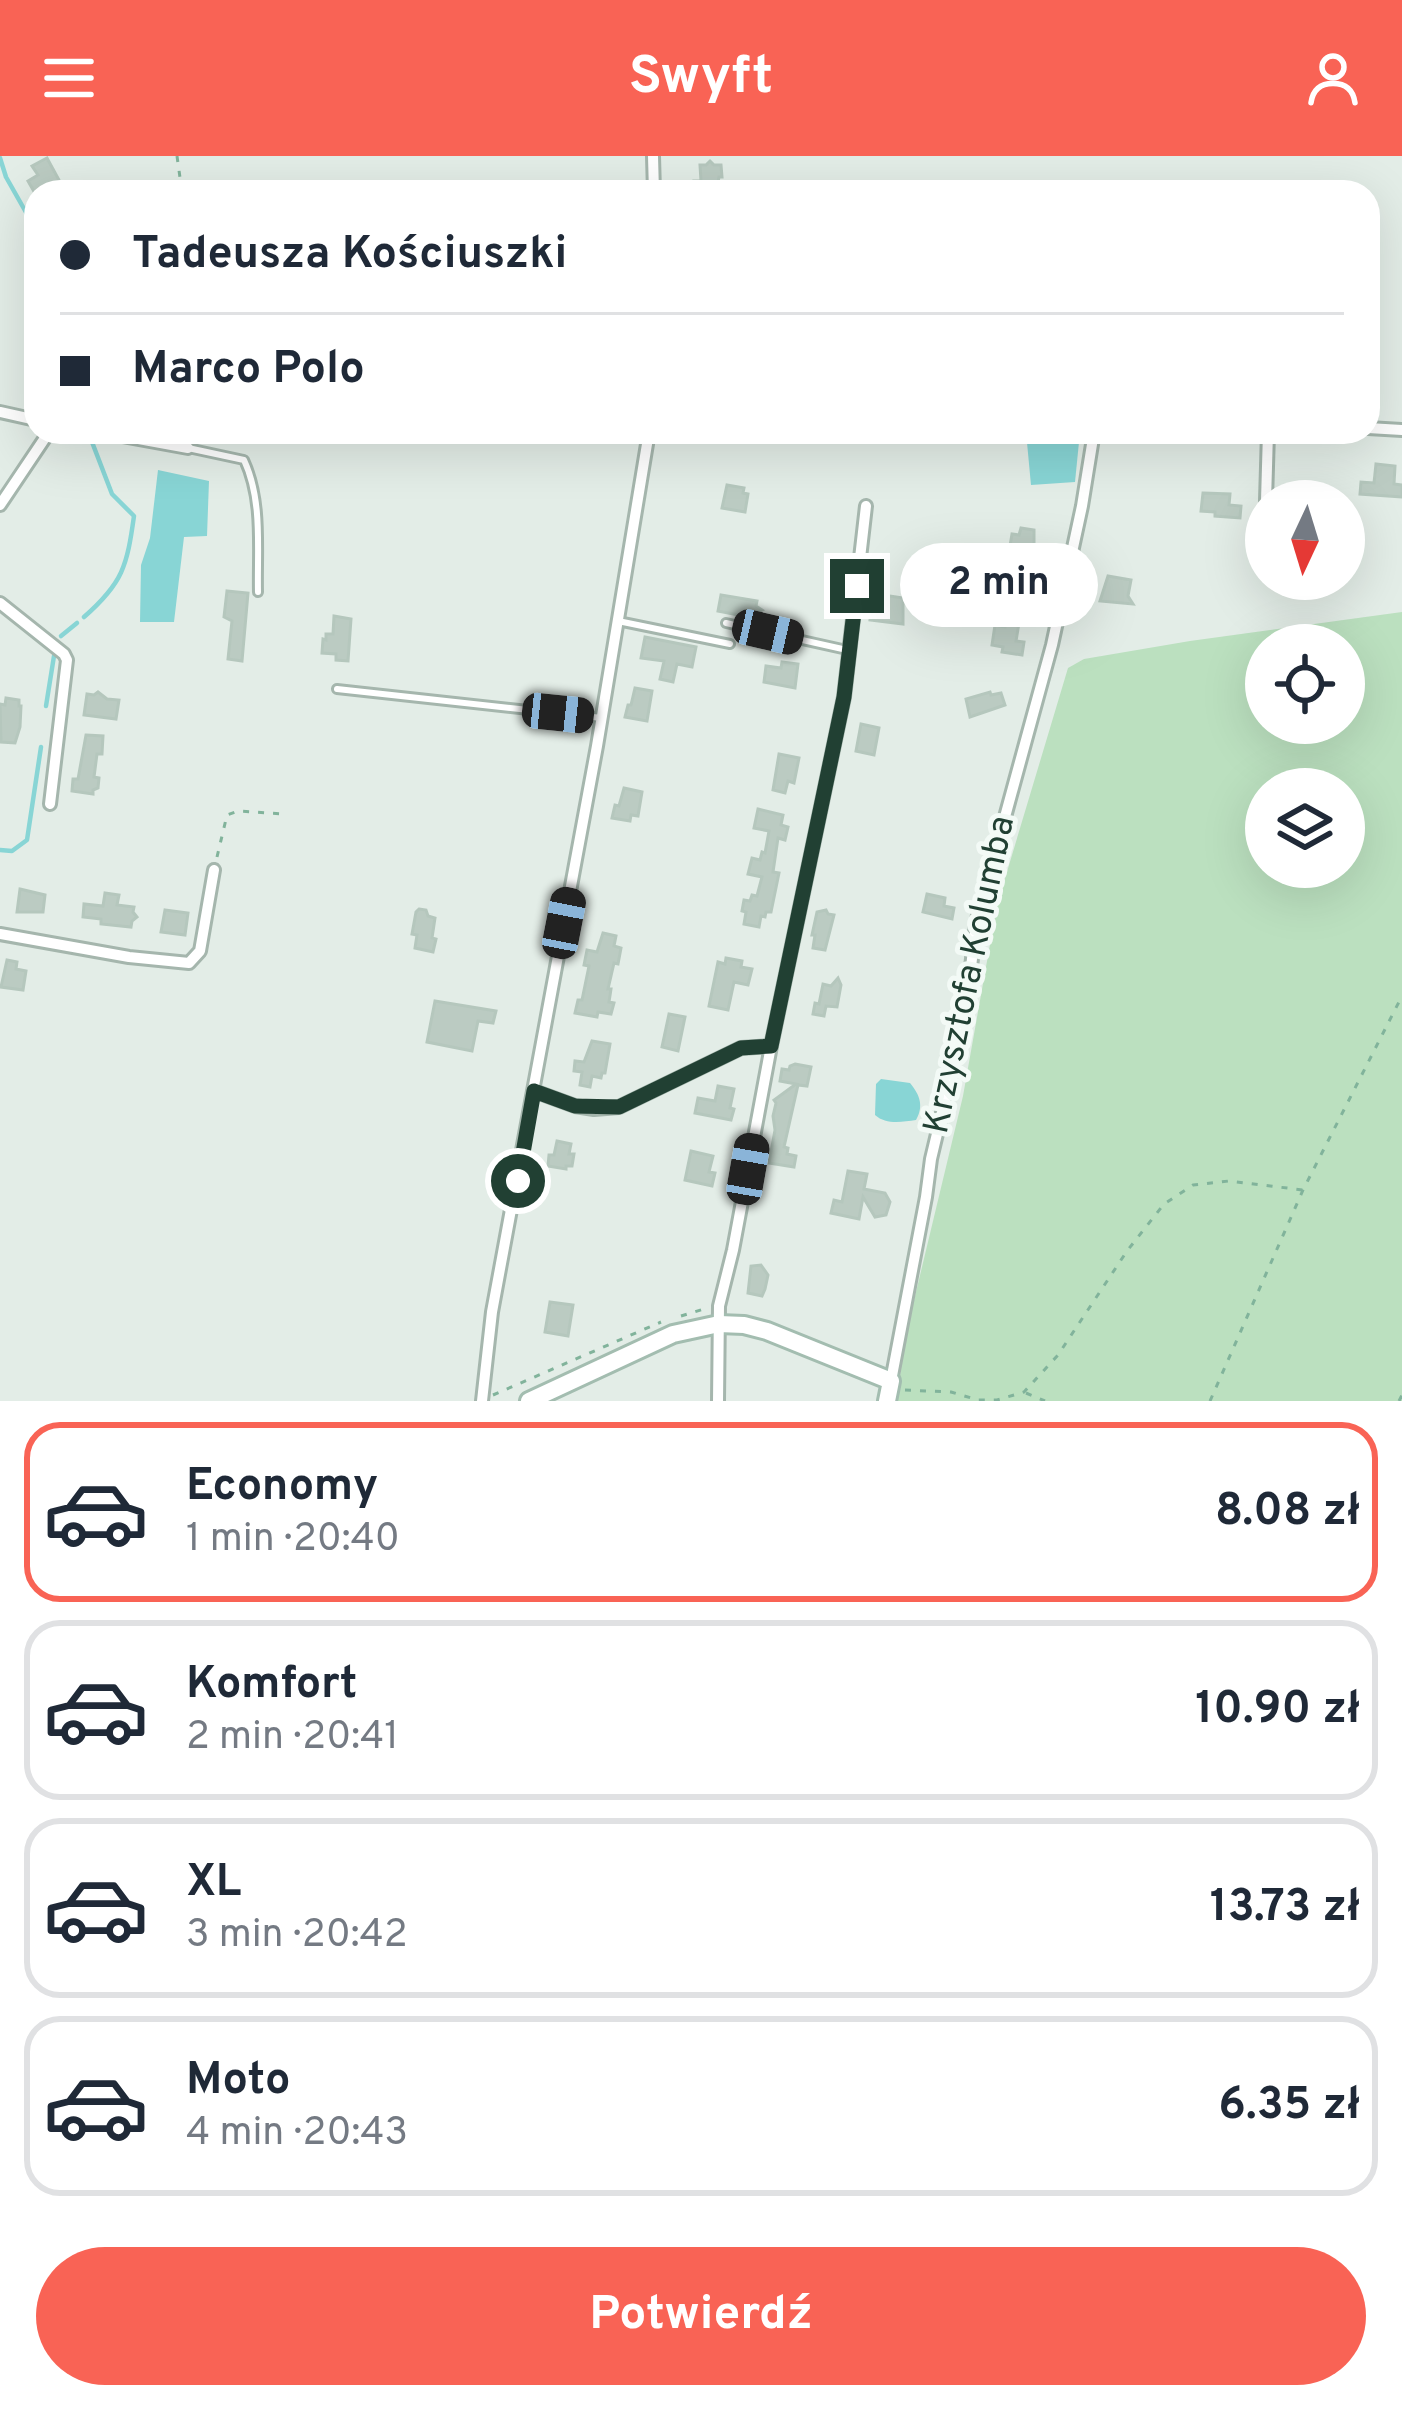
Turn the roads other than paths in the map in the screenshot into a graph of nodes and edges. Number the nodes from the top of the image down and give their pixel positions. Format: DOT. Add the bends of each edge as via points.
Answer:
graph roads {
  1 [pos="41,444"];
  2 [pos="166,444"];
  3 [pos="647,444"];
  4 [pos="1092,444"];
  5 [pos="1268,444"];
  6 [pos="188,448"];
  7 [pos="1267,480"];
  8 [pos="0,505"];
  9 [pos="866,506"];
  10 [pos="258,592"];
  11 [pos="0,603"];
  12 [pos="618,621"];
  13 [pos="726,623"];
  14 [pos="730,644"];
  15 [pos="851,651"];
  16 [pos="337,689"];
  17 [pos="602,718"];
  18 [pos="50,804"];
  19 [pos="214,870"];
  20 [pos="0,934"];
  21 [pos="771,1046"];
  22 [pos="534,1091"];
  23 [pos="719,1324"];
  24 [pos="891,1381"];
  25 [pos="538,1399"];
  26 [pos="482,1401"];
  27 [pos="718,1401"];
  28 [pos="886,1401"];
  1 -- 8 [label="street"];
  2 -- 6 [label="street"];
  3 -- 12 [label="street"];
  4 -- 24 [label="street, Krzysztofa Kolumba" via="1052,645 976,923 966,1012"];
  5 -- 7 [label="street"];
  6 -- 10 [label="lane" via="244,460 254,480"];
  9 -- 15 [label="street"];
  11 -- 18 [label="street" via="67,661"];
  12 -- 14 [label="lane"];
  12 -- 17 [label="street"];
  13 -- 15 [label="lane"];
  15 -- 21 [label="street"];
  16 -- 17 [label="lane"];
  17 -- 22 [label="street"];
  19 -- 20 [label="street" via="200,951 189,963"];
  21 -- 22 [label="street" via="741,1048 619,1107 575,1106"];
  21 -- 23 [label="street"];
  22 -- 26 [label="street"];
  23 -- 24 [label="street" via="767,1331"];
  23 -- 25 [label="street" via="673,1334"];
  23 -- 27 [label="street"];
  24 -- 28 [label="street"];
}
